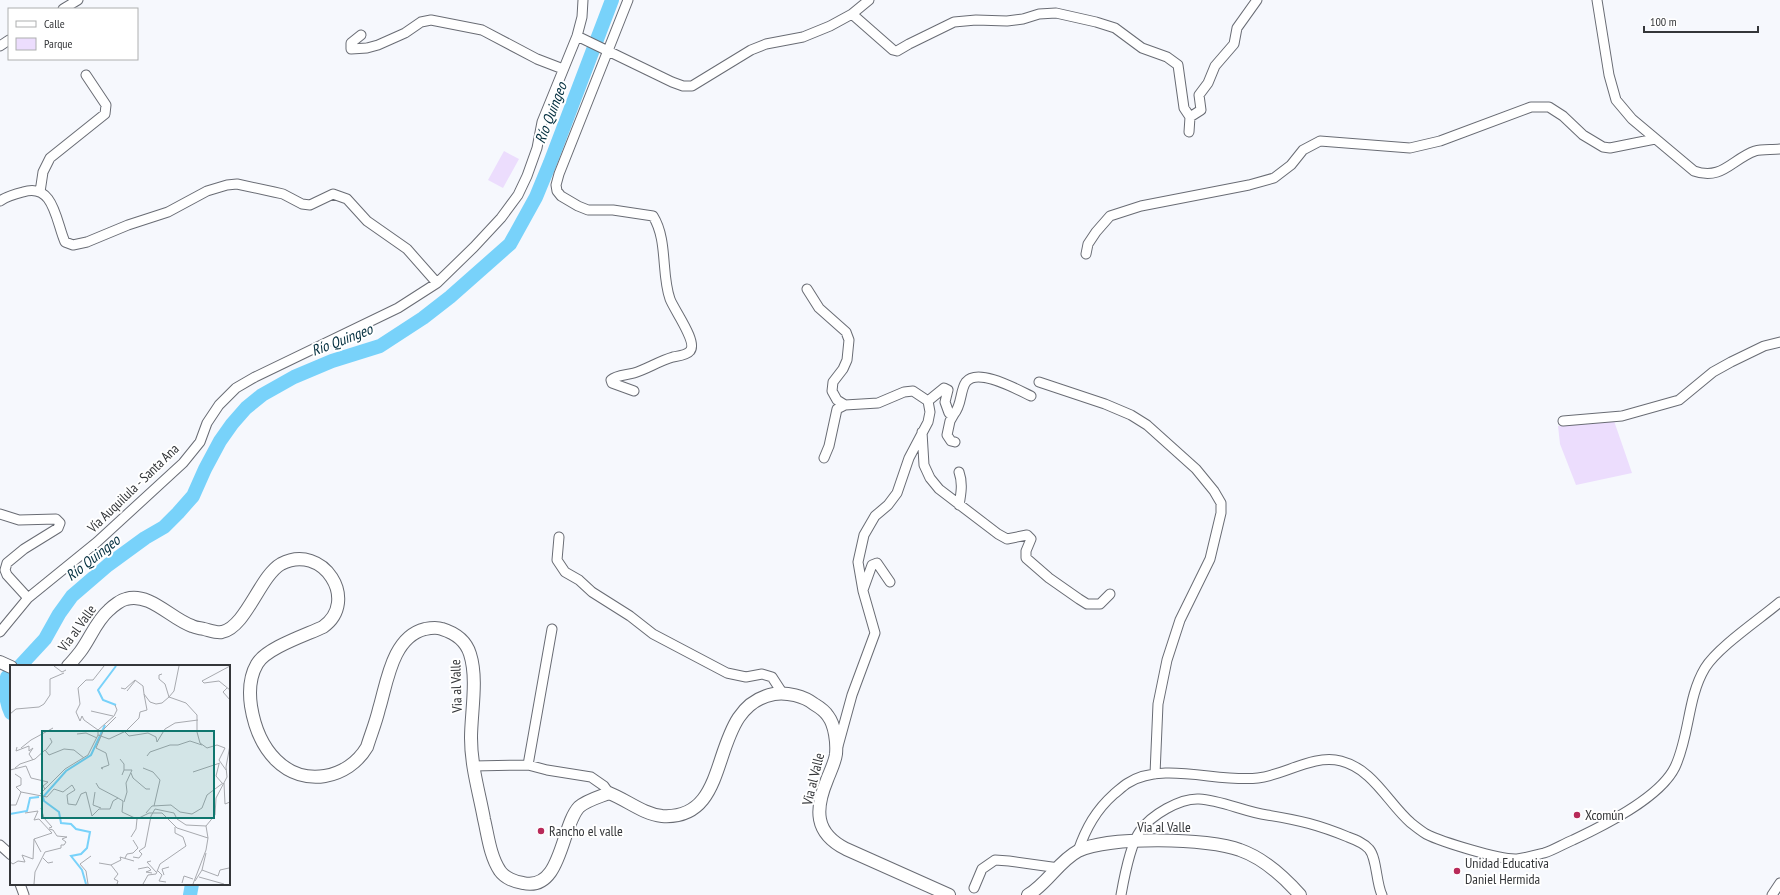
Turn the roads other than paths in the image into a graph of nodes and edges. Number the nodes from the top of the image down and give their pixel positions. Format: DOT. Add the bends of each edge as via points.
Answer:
graph roads {
  1 [pos="78,0"];
  2 [pos="583,0"];
  3 [pos="628,0"];
  4 [pos="869,0"];
  5 [pos="1257,0"];
  6 [pos="1597,0"];
  7 [pos="65,8"];
  8 [pos="852,14"];
  9 [pos="361,35"];
  10 [pos="581,38"];
  11 [pos="605,50"];
  12 [pos="563,69"];
  13 [pos="86,75"];
  14 [pos="1190,117"];
  15 [pos="1189,132"];
  16 [pos="1655,139"];
  17 [pos="1780,149"];
  18 [pos="40,192"];
  19 [pos="0,201"];
  20 [pos="1086,254"];
  21 [pos="438,283"];
  22 [pos="807,289"];
  23 [pos="1780,342"];
  24 [pos="1038,382"];
  25 [pos="634,391"];
  26 [pos="1031,396"];
  27 [pos="928,401"];
  28 [pos="845,405"];
  29 [pos="954,414"];
  30 [pos="1563,421"];
  31 [pos="922,432"];
  32 [pos="955,442"];
  33 [pos="824,458"];
  34 [pos="959,472"];
  35 [pos="959,505"];
  36 [pos="0,514"];
  37 [pos="559,537"];
  38 [pos="890,582"];
  39 [pos="863,591"];
  40 [pos="1110,594"];
  41 [pos="28,598"];
  42 [pos="1780,602"];
  43 [pos="552,629"];
  44 [pos="0,632"];
  45 [pos="0,662"];
  46 [pos="69,665"];
  47 [pos="10,667"];
  48 [pos="783,694"];
  49 [pos="836,755"];
  50 [pos="528,765"];
  51 [pos="473,766"];
  52 [pos="1155,774"];
  53 [pos="609,794"];
  54 [pos="1135,842"];
  55 [pos="0,845"];
  56 [pos="1078,851"];
  57 [pos="10,854"];
  58 [pos="1058,868"];
  59 [pos="1780,882"];
  60 [pos="20,885"];
  61 [pos="974,888"];
  62 [pos="24,895"];
  63 [pos="949,895"];
  64 [pos="1028,895"];
  65 [pos="1121,895"];
  66 [pos="1300,895"];
  67 [pos="1382,895"];
  68 [pos="1772,895"];
  1 -- 7 [label="street"];
  2 -- 10 [label="street, Vía Auquilula - Santa Ana"];
  3 -- 11 [label="street"];
  4 -- 8 [label="street"];
  5 -- 14 [label="street" via="1237,28 1234,44 1215,66 1208,83 1199,95 1201,110"];
  6 -- 16 [label="street" via="1609,75 1616,100 1632,119"];
  8 -- 11 [label="street" via="803,37 766,44 751,50 692,86 672,82"];
  8 -- 14 [label="street" via="897,51 954,22 1007,21 1056,13 1096,22 1115,28 1142,48 1167,57 1178,65 1184,108"];
  9 -- 12 [label="street" via="351,43 351,49 378,45 405,33 421,22 431,20 451,23 482,30 537,59"];
  10 -- 11 [label="street"];
  10 -- 12 [label="street, Vía Auquilula - Santa Ana"];
  11 -- 25 [label="street" via="559,174 557,191 568,201 588,210 613,210 653,216 660,237 669,298 692,343 689,353 611,380 612,383"];
  12 -- 21 [label="street, Vía Auquilula - Santa Ana" via="542,122 532,163 518,195 491,230"];
  13 -- 18 [label="street" via="106,105 105,114 50,158"];
  14 -- 15 [label="street"];
  16 -- 17 [label="street" via="1694,172 1705,175 1721,171 1755,151"];
  16 -- 20 [label="street" via="1610,148 1603,147 1583,135 1549,107 1531,107 1440,141 1410,148 1320,141 1303,150 1274,178 1140,206 1110,216 1088,244"];
  18 -- 19 [label="street" via="26,191"];
  18 -- 21 [label="street" via="49,199 65,242 73,245 168,212 207,191 227,185 237,184 278,193 310,205 333,194 347,199 367,222 407,249"];
  21 -- 41 [label="street, Vía Auquilula - Santa Ana" via="398,308 236,388 219,405 207,423 200,442 183,463 97,542"];
  22 -- 28 [label="street" via="819,308 846,332 849,340 847,360 833,382 832,391 837,400"];
  23 -- 30 [label="street" via="1764,346 1713,372 1679,400 1622,416"];
  24 -- 52 [label="street" via="1105,404 1147,425 1196,469 1221,503 1210,559 1180,620 1166,660 1158,704"];
  26 -- 29 [label="street" via="993,379 970,379 966,382"];
  27 -- 28 [label="street" via="913,391 878,403"];
  27 -- 29 [label="street" via="944,388 948,390 946,408 949,413"];
  27 -- 31 [label="street" via="930,412"];
  28 -- 33 [label="street" via="837,409"];
  29 -- 32 [label="street" via="947,435"];
  31 -- 35 [label="street" via="924,465 930,478"];
  31 -- 39 [label="street" via="896,494 875,516 864,535 858,562"];
  34 -- 35 [label="street" via="962,494"];
  35 -- 40 [label="street" via="1007,539 1027,535 1031,539 1026,558 1048,578 1087,604 1100,604"];
  36 -- 41 [label="street" via="20,520 56,519 60,523 58,528 24,548 7,563 7,575"];
  37 -- 48 [label="street" via="558,560 565,572 592,592 653,634 727,673 746,677 762,674 772,677"];
  38 -- 39 [label="street" via="874,563"];
  39 -- 49 [label="street" via="875,633 852,695"];
  41 -- 44 [label="street, Vía Auquilula - Santa Ana"];
  42 -- 52 [label="street" via="1719,652 1707,666 1695,686 1684,737 1675,767 1669,776 1624,813 1546,852 1518,859 1502,858 1424,833 1410,822 1369,777 1358,768 1342,761 1330,759 1312,762 1255,779"];
  43 -- 50 [label="street"];
  45 -- 47 [label="main road"];
  46 -- 51 [label="main road, Via al Valle" via="101,618 108,610 126,599 146,600 191,626 221,632 231,627 247,608 274,569 289,562 307,559 325,569 334,582 338,595 336,611 330,622 323,627 271,651 257,664 250,684 251,702 253,717 267,750 276,761 290,771 309,777 340,773 352,765 367,747 392,663 399,650 414,634 431,628 440,628 459,637 465,643 473,666"];
  48 -- 49 [label="main road, Via al Valle" via="810,701 828,716 835,739"];
  48 -- 53 [label="main road, Via al Valle" via="773,694 750,705 736,720 725,744 712,785 698,806 662,816"];
  49 -- 63 [label="main road, Via al Valle" via="821,795 819,808 821,823 831,839 846,849"];
  50 -- 51 [label="street"];
  50 -- 53 [label="street" via="591,777 604,786"];
  51 -- 53 [label="main road, Via al Valle" via="495,863 508,877 524,883 538,883 554,866 570,824 580,807 586,802"];
  52 -- 56 [label="street" via="1126,783 1106,801 1089,824"];
  54 -- 56 [label="main road, Via al Valle" via="1108,843"];
  54 -- 65 [label="street"];
  54 -- 66 [label="main road, Via al Valle" via="1193,842 1221,844 1239,849 1276,871"];
  54 -- 67 [label="street" via="1140,831 1155,817 1171,806 1188,800 1200,799 1250,812 1283,816 1324,827 1363,844 1370,850"];
  55 -- 57 [label="street"];
  56 -- 58 [label="main road, Via al Valle"];
  58 -- 61 [label="street" via="995,860 982,869"];
  58 -- 64 [label="main road, Via al Valle"];
  59 -- 68 [label="street"];
  60 -- 62 [label="street"];
}
